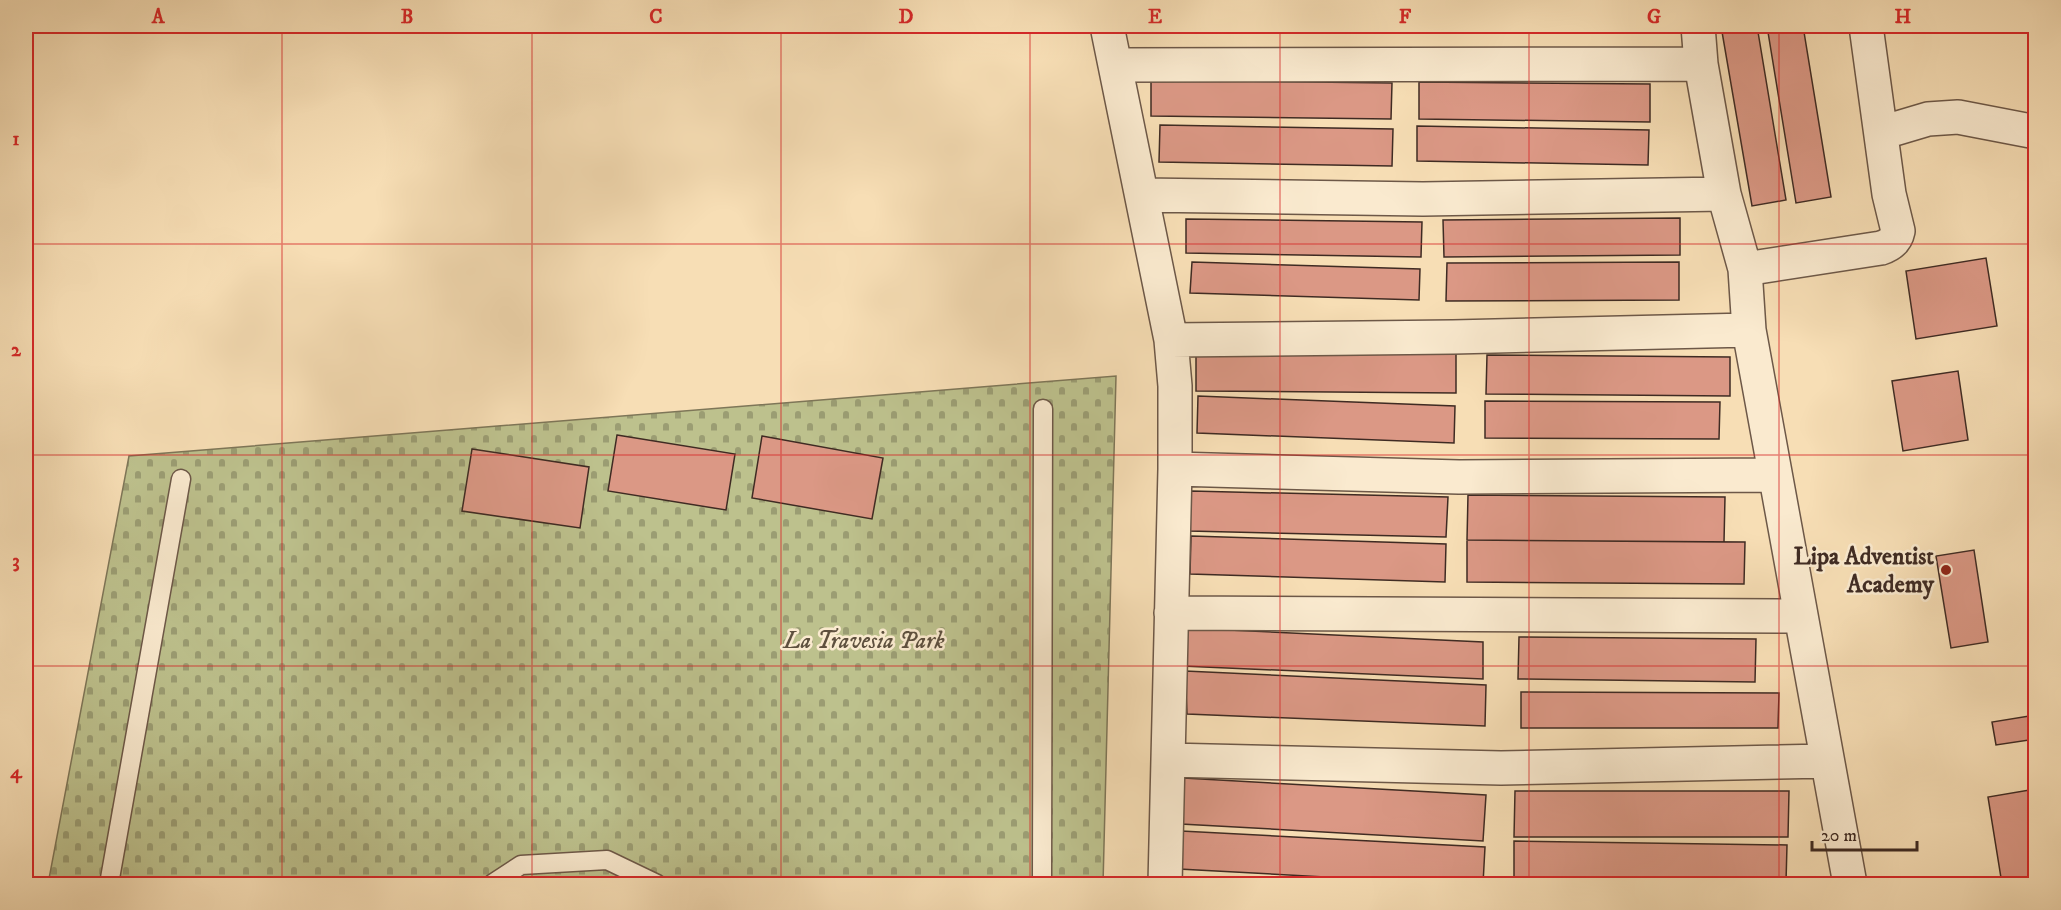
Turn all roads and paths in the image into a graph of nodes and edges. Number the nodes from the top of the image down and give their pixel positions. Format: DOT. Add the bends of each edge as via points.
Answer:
graph roads {
  1 [pos="1107,26"];
  2 [pos="1698,26"];
  3 [pos="1866,26"];
  4 [pos="1701,64"];
  5 [pos="1115,65"];
  6 [pos="2036,132"];
  7 [pos="1881,133"];
  8 [pos="1724,194"];
  9 [pos="1142,195"];
  10 [pos="1745,269"];
  11 [pos="1749,330"];
  12 [pos="1171,340"];
  13 [pos="1043,409"];
  14 [pos="1175,469"];
  15 [pos="1775,474"];
  16 [pos="181,479"];
  17 [pos="1172,613"];
  18 [pos="1801,616"];
  19 [pos="1168,760"];
  20 [pos="1827,761"];
  21 [pos="109,885"];
  22 [pos="492,885"];
  23 [pos="657,885"];
  24 [pos="1042,885"];
  25 [pos="1165,885"];
  26 [pos="1850,885"];
  1 -- 5 [label="street"];
  2 -- 4 [label="street"];
  3 -- 7 [label="street"];
  4 -- 5 [label="street"];
  4 -- 8 [label="street"];
  5 -- 9 [label="street"];
  6 -- 7 [label="street" via="1958,117 1928,119"];
  7 -- 10 [label="street" via="1898,231 1895,240 1881,248"];
  8 -- 9 [label="street" via="1422,199"];
  8 -- 10 [label="street"];
  9 -- 12 [label="street"];
  10 -- 11 [label="street"];
  11 -- 12 [label="street"];
  11 -- 15 [label="street"];
  12 -- 14 [label="street"];
  13 -- 24 [label="lane"];
  14 -- 15 [label="street" via="1459,477"];
  14 -- 17 [label="street"];
  15 -- 18 [label="street"];
  16 -- 21 [label="lane"];
  17 -- 18 [label="street"];
  17 -- 19 [label="street"];
  18 -- 20 [label="street"];
  19 -- 20 [label="street" via="1501,768"];
  19 -- 25 [label="street"];
  20 -- 26 [label="street"];
  22 -- 23 [label="lane" via="521,865 607,860"];
}
